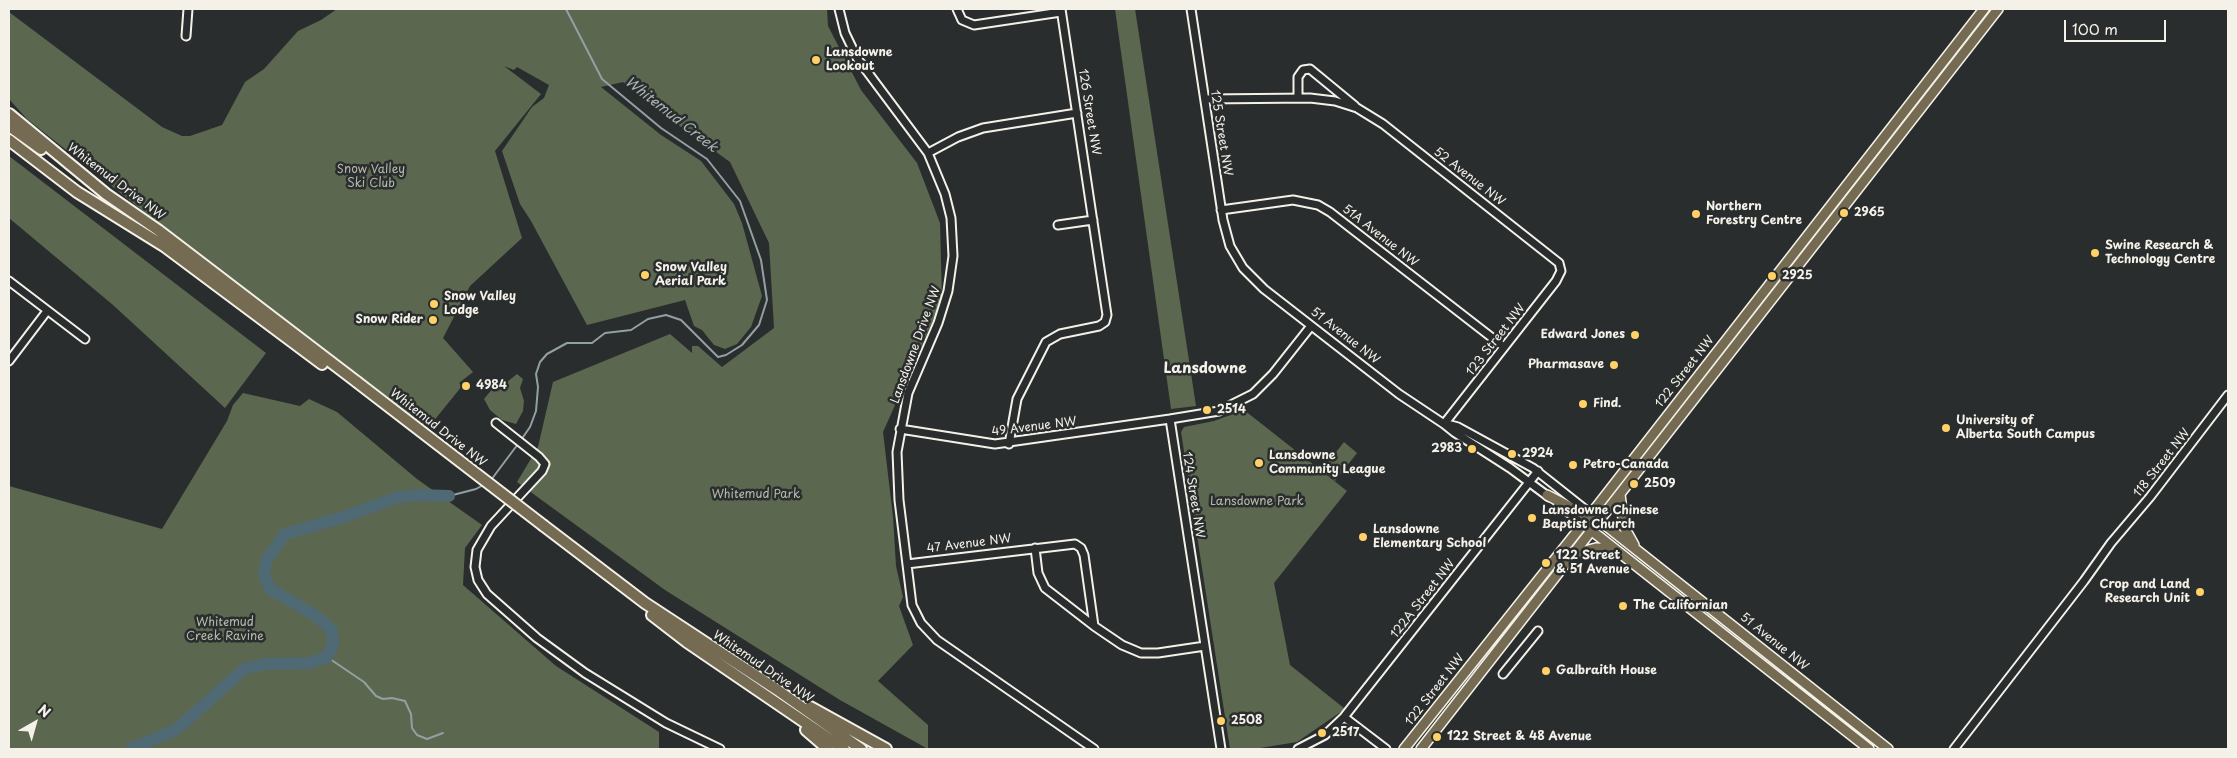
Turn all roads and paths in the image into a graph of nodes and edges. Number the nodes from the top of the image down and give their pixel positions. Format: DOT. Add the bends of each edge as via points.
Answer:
graph roads {
  1 [pos="188,9"];
  2 [pos="839,9"];
  3 [pos="957,9"];
  4 [pos="1191,9"];
  5 [pos="1984,9"];
  6 [pos="1998,9"];
  7 [pos="1061,10"];
  8 [pos="186,36"];
  9 [pos="1298,98"];
  10 [pos="1204,99"];
  11 [pos="1357,108"];
  12 [pos="1077,113"];
  13 [pos="9,114"];
  14 [pos="9,126"];
  15 [pos="9,140"];
  16 [pos="928,153"];
  17 [pos="106,194"];
  18 [pos="1221,210"];
  19 [pos="1093,220"];
  20 [pos="1058,225"];
  21 [pos="1237,259"];
  22 [pos="1561,268"];
  23 [pos="9,281"];
  24 [pos="47,311"];
  25 [pos="1311,326"];
  26 [pos="85,339"];
  27 [pos="1504,347"];
  28 [pos="9,360"];
  29 [pos="355,385"];
  30 [pos="2228,395"];
  31 [pos="1170,419"];
  32 [pos="496,423"];
  33 [pos="1444,424"];
  34 [pos="900,429"];
  35 [pos="1009,444"];
  36 [pos="1538,472"];
  37 [pos="1530,482"];
  38 [pos="1620,494"];
  39 [pos="1547,495"];
  40 [pos="1588,518"];
  41 [pos="1596,526"];
  42 [pos="542,528"];
  43 [pos="1035,548"];
  44 [pos="1616,550"];
  45 [pos="1639,551"];
  46 [pos="1572,554"];
  47 [pos="907,564"];
  48 [pos="1662,570"];
  49 [pos="1094,626"];
  50 [pos="1538,631"];
  51 [pos="1205,646"];
  52 [pos="1503,674"];
  53 [pos="776,689"];
  54 [pos="764,693"];
  55 [pos="1344,717"];
  56 [pos="720,749"];
  57 [pos="828,749"];
  58 [pos="844,749"];
  59 [pos="861,749"];
  60 [pos="886,749"];
  61 [pos="1094,749"];
  62 [pos="1221,749"];
  63 [pos="1298,749"];
  64 [pos="1386,749"];
  65 [pos="1404,749"];
  66 [pos="1421,749"];
  67 [pos="1869,749"];
  68 [pos="1888,749"];
  69 [pos="1954,749"];
  1 -- 8 [label="street"];
  2 -- 16 [label="street, Lansdowne Drive NW" via="845,33 857,58"];
  3 -- 7 [label="street" via="962,20 974,25"];
  4 -- 10 [label="street, 125 Street NW"];
  5 -- 40 [label="main road, 122 Street NW"];
  6 -- 38 [label="main road, 122 Street NW"];
  7 -- 12 [label="street, 126 Street NW"];
  9 -- 10 [label="street, 52 Avenue NW"];
  9 -- 11 [label="street, 52 Avenue NW" via="1323,99"];
  9 -- 11 [label="street, 52 Avenue NW" via="1298,76 1303,70 1310,69"];
  10 -- 18 [label="street, 125 Street NW"];
  11 -- 22 [label="street, 52 Avenue NW" via="1383,124 1544,250"];
  12 -- 16 [label="street" via="983,128"];
  12 -- 19 [label="street, 126 Street NW"];
  13 -- 17 [label="highway, Whitemud Drive NW"];
  14 -- 17 [label="highway"];
  15 -- 29 [label="highway, Whitemud Drive NW" via="77,192 164,246"];
  16 -- 34 [label="street, Lansdowne Drive NW" via="951,218 952,267 945,303 914,376"];
  17 -- 29 [label="highway, Whitemud Drive NW" via="158,230"];
  18 -- 21 [label="street, 125 Street NW" via="1226,235"];
  18 -- 27 [label="street, 51A Avenue NW" via="1293,200 1318,205"];
  19 -- 20 [label="street"];
  19 -- 35 [label="street, 126 Street NW" via="1106,318 1096,328 1060,334 1046,342 1017,399"];
  21 -- 25 [label="street, 51 Avenue NW" via="1256,283"];
  22 -- 27 [label="street, 123 Street NW" via="1556,281"];
  23 -- 24 [label="street"];
  24 -- 26 [label="street"];
  24 -- 28 [label="street"];
  25 -- 31 [label="street" via="1270,378 1248,397 1219,411"];
  25 -- 33 [label="street, 51 Avenue NW" via="1407,400"];
  27 -- 33 [label="street, 123 Street NW"];
  29 -- 42 [label="highway, Whitemud Drive NW, bridge"];
  30 -- 69 [label="street, 118 Street NW"];
  31 -- 35 [label="street, 49 Avenue NW"];
  31 -- 51 [label="street, 124 Street NW"];
  32 -- 56 [label="street" via="539,457 544,468 481,540 475,559 478,580 493,600 585,673 661,720"];
  33 -- 36 [label="street, 51 Avenue NW" via="1458,427"];
  33 -- 37 [label="street, 51 Avenue NW"];
  34 -- 35 [label="street, 49 Avenue NW" via="985,444"];
  34 -- 47 [label="street, Lansdowne Drive NW" via="897,471"];
  36 -- 37 [label="street, 122A Street NW"];
  36 -- 40 [label="street, 51 Avenue NW"];
  37 -- 39 [label="street, 51 Avenue NW"];
  37 -- 55 [label="street, 122A Street NW"];
  38 -- 41 [label="main road, 122 Street NW"];
  38 -- 45 [label="main road" via="1624,527"];
  39 -- 40 [label="main road"];
  40 -- 41 [label="main road, 51 Avenue NW"];
  40 -- 65 [label="main road, 122 Street NW"];
  41 -- 44 [label="main road, 51 Avenue NW"];
  41 -- 45 [label="main road, 51 Avenue NW"];
  41 -- 46 [label="main road, 122 Street NW"];
  41 -- 48 [label="main road"];
  42 -- 53 [label="highway, Whitemud Drive NW" via="645,603"];
  42 -- 54 [label="highway, Whitemud Drive NW" via="687,642"];
  43 -- 47 [label="street, 47 Avenue NW"];
  43 -- 49 [label="street" via="1038,573 1044,588"];
  43 -- 49 [label="street, 47 Avenue NW" via="1069,543 1081,548"];
  44 -- 46 [label="main road" via="1596,548"];
  44 -- 67 [label="main road, 51 Avenue NW"];
  45 -- 48 [label="main road, 51 Avenue NW"];
  46 -- 66 [label="main road, 122 Street NW"];
  47 -- 61 [label="street, Lansdowne Drive NW" via="912,604 928,633"];
  48 -- 68 [label="main road, 51 Avenue NW"];
  49 -- 51 [label="street" via="1122,645 1141,653"];
  50 -- 52 [label="street"];
  51 -- 62 [label="street, 124 Street NW"];
  53 -- 59 [label="highway, Whitemud Drive NW"];
  53 -- 60 [label="highway"];
  54 -- 57 [label="highway"];
  54 -- 58 [label="highway, Whitemud Drive NW"];
  55 -- 63 [label="street" via="1325,735"];
  55 -- 64 [label="street"];
}
